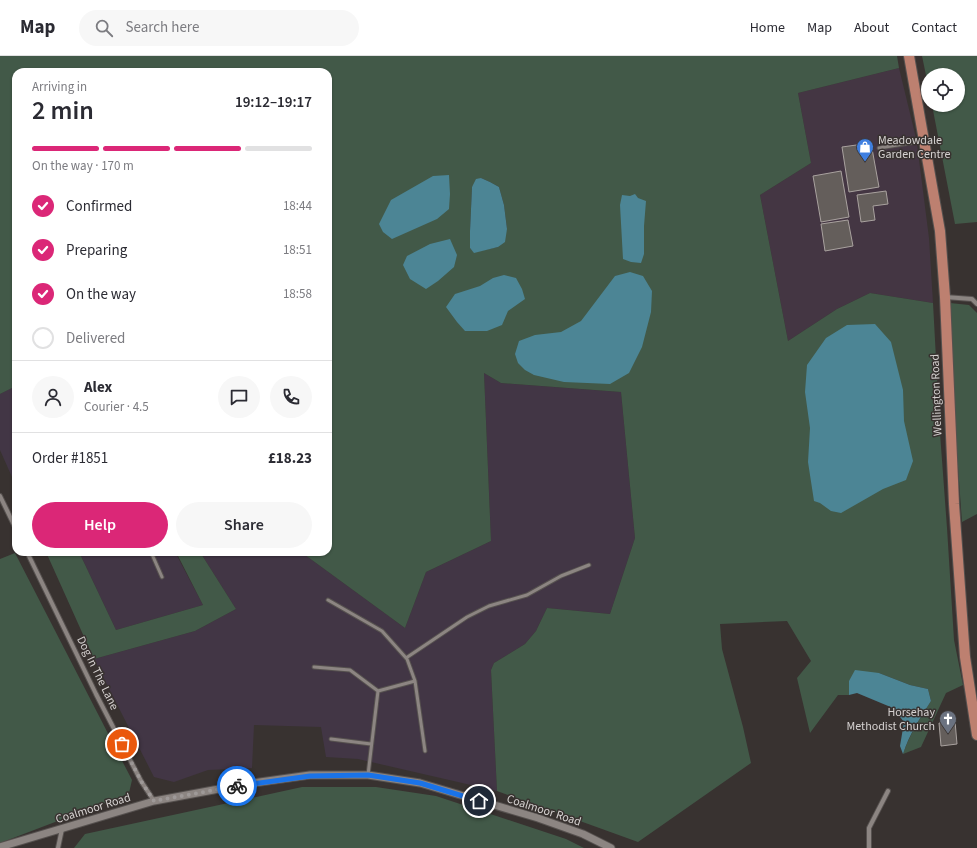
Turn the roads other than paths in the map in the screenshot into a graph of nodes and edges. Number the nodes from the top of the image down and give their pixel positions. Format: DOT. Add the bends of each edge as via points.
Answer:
graph roads {
  1 [pos="909,56"];
  2 [pos="924,140"];
  3 [pos="879,148"];
  4 [pos="945,297"];
  5 [pos="977,304"];
  6 [pos="0,496"];
  7 [pos="12,520"];
  8 [pos="29,556"];
  9 [pos="153,556"];
  10 [pos="589,565"];
  11 [pos="162,578"];
  12 [pos="328,600"];
  13 [pos="406,658"];
  14 [pos="314,666"];
  15 [pos="415,681"];
  16 [pos="378,691"];
  17 [pos="977,735"];
  18 [pos="331,738"];
  19 [pos="372,744"];
  20 [pos="425,751"];
  21 [pos="368,775"];
  22 [pos="888,791"];
  23 [pos="154,801"];
  24 [pos="62,828"];
  25 [pos="0,847"];
  26 [pos="58,848"];
  27 [pos="611,848"];
  28 [pos="869,848"];
  1 -- 2 [label="main road, Wellington Road"];
  2 -- 3 [label="lane"];
  2 -- 4 [label="main road, Wellington Road" via="940,230"];
  4 -- 5 [label="street" via="972,299"];
  4 -- 17 [label="main road, Wellington Road" via="954,504 965,657"];
  6 -- 7 [label="street"];
  8 -- 23 [label="street, Dog In The Lane" via="141,781"];
  9 -- 11 [label="lane"];
  10 -- 13 [label="lane" via="527,594 489,606 467,617"];
  12 -- 13 [label="lane" via="382,632"];
  13 -- 15 [label="lane"];
  14 -- 16 [label="lane" via="350,670"];
  15 -- 16 [label="lane"];
  15 -- 20 [label="lane"];
  16 -- 19 [label="lane"];
  18 -- 19 [label="lane"];
  19 -- 21 [label="lane"];
  21 -- 23 [label="street, Coalmoor Road" via="310,776 246,784"];
  21 -- 27 [label="street, Coalmoor Road" via="420,783 538,818 583,834"];
  22 -- 28 [label="street" via="869,828"];
  23 -- 24 [label="street, Coalmoor Road"];
  24 -- 25 [label="street, Coalmoor Road"];
  24 -- 26 [label="street"];
}
